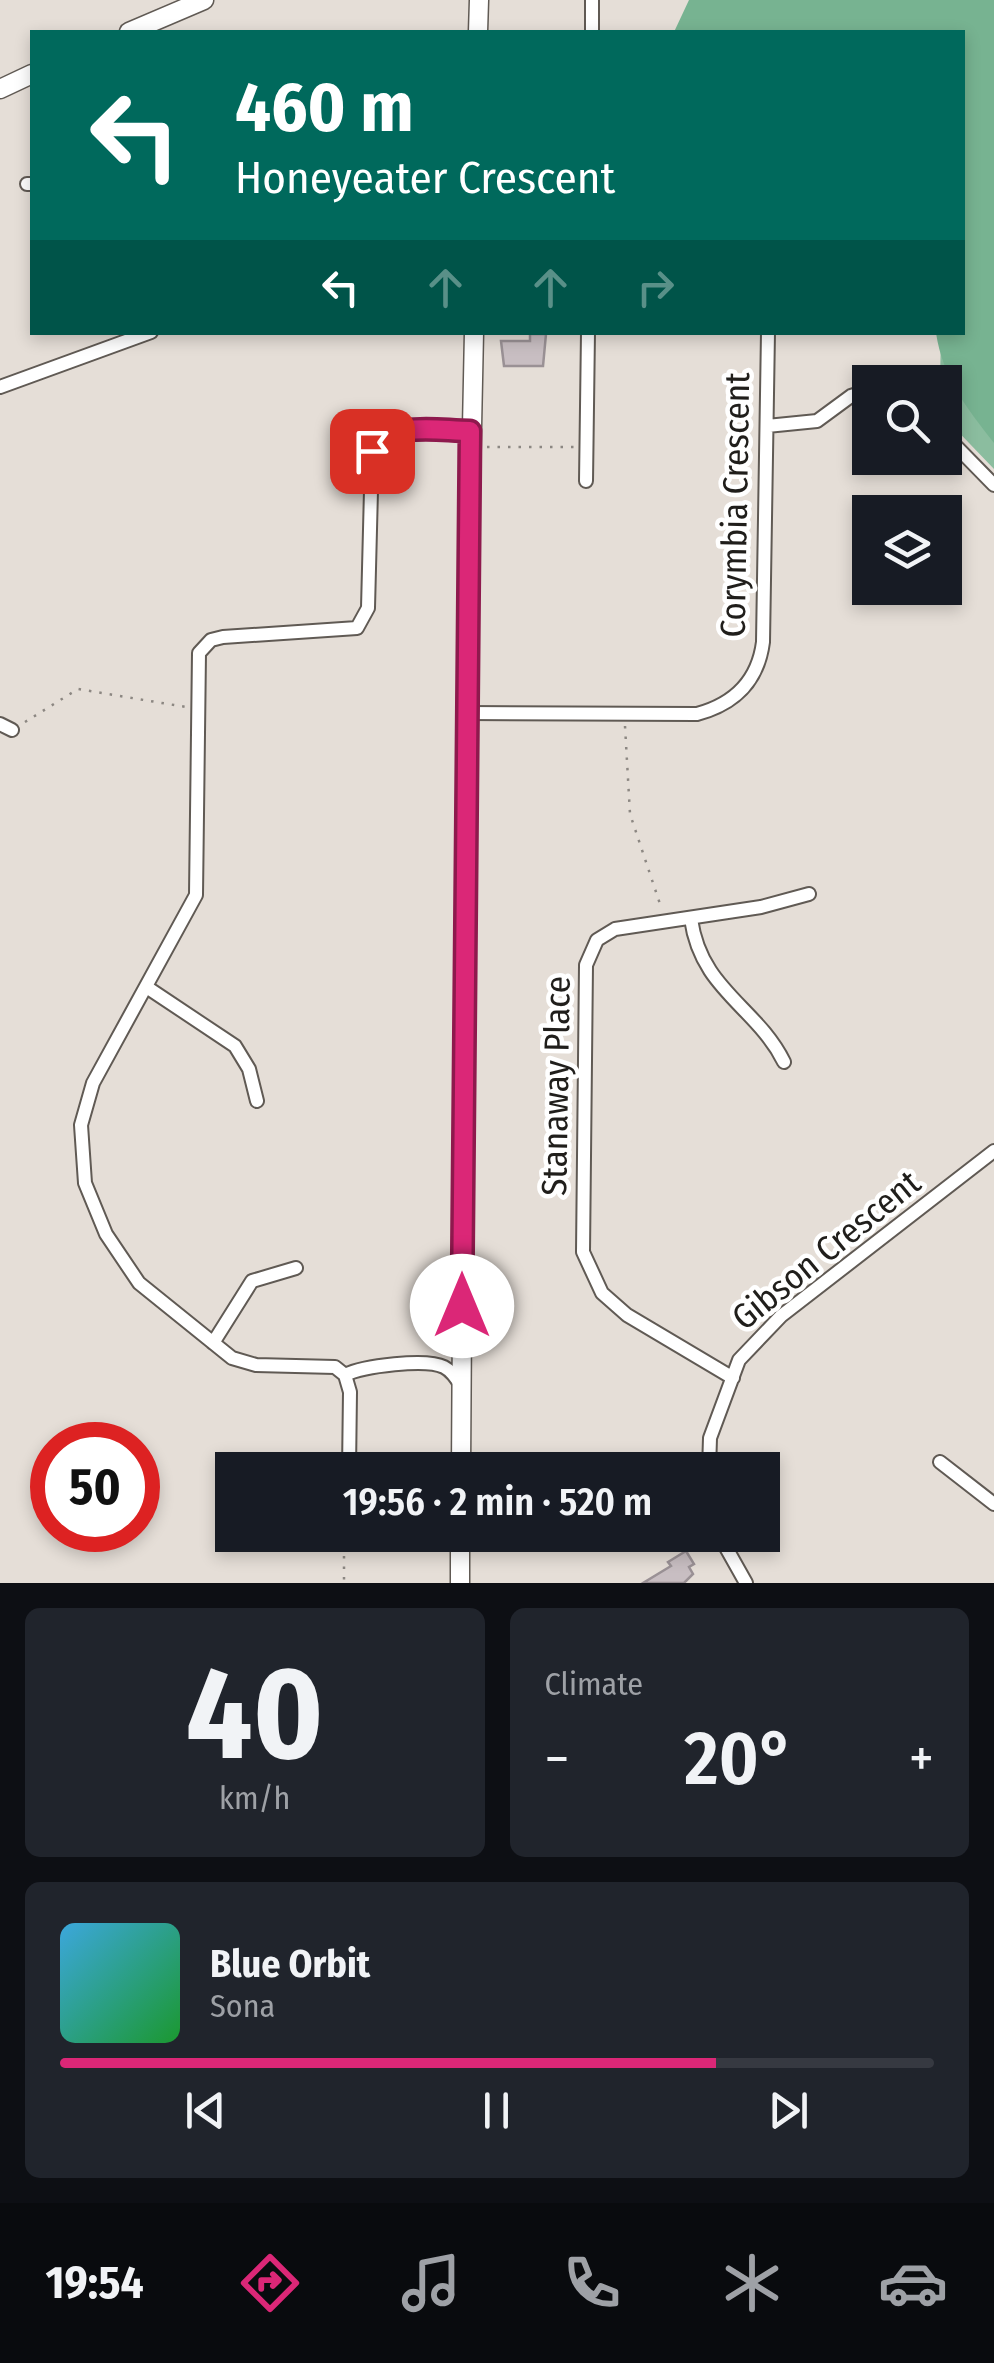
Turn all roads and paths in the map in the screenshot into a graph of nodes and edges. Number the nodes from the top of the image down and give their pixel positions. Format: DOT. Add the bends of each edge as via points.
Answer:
graph roads {
  1 [pos="204,0"];
  2 [pos="478,0"];
  3 [pos="592,0"];
  4 [pos="133,30"];
  5 [pos="478,30"];
  6 [pos="592,30"];
  7 [pos="30,75"];
  8 [pos="0,88"];
  9 [pos="142,335"];
  10 [pos="474,335"];
  11 [pos="588,335"];
  12 [pos="768,335"];
  13 [pos="0,387"];
  14 [pos="852,396"];
  15 [pos="767,426"];
  16 [pos="470,431"];
  17 [pos="486,447"];
  18 [pos="573,448"];
  19 [pos="962,452"];
  20 [pos="586,480"];
  21 [pos="994,485"];
  22 [pos="197,709"];
  23 [pos="466,713"];
  24 [pos="6,727"];
  25 [pos="625,730"];
  26 [pos="809,894"];
  27 [pos="662,908"];
  28 [pos="691,919"];
  29 [pos="148,988"];
  30 [pos="784,1062"];
  31 [pos="257,1101"];
  32 [pos="994,1151"];
  33 [pos="296,1268"];
  34 [pos="213,1343"];
  35 [pos="345,1375"];
  36 [pos="732,1378"];
  37 [pos="461,1386"];
  38 [pos="349,1452"];
  39 [pos="461,1452"];
  40 [pos="710,1452"];
  41 [pos="940,1462"];
  42 [pos="994,1504"];
  43 [pos="344,1552"];
  44 [pos="460,1552"];
  45 [pos="729,1552"];
  46 [pos="344,1583"];
  47 [pos="460,1583"];
  48 [pos="746,1583"];
  1 -- 4 [label="main road"];
  2 -- 5 [label="main road"];
  3 -- 6 [label="street"];
  7 -- 8 [label="main road"];
  9 -- 13 [label="street"];
  10 -- 16 [label="main road"];
  11 -- 20 [label="street"];
  12 -- 15 [label="street, Corymbia Crescent"];
  14 -- 15 [label="street" via="816,421"];
  15 -- 23 [label="street, Corymbia Crescent" via="763,642 756,672 736,697 697,714"];
  16 -- 22 [label="street" via="400,430 375,445 368,470 363,622 349,631 210,640 199,653"];
  16 -- 23 [label="main road"];
  17 -- 18 [label="path"];
  19 -- 21 [label="street"];
  22 -- 24 [label="path" via="78,689"];
  22 -- 29 [label="street" via="196,894"];
  23 -- 37 [label="main road"];
  25 -- 27 [label="path" via="630,814"];
  26 -- 28 [label="street, Stanaway Place"];
  28 -- 30 [label="street" via="700,954 724,992 768,1035"];
  28 -- 36 [label="street, Stanaway Place" via="615,929 597,940 586,964 582,1252 602,1293 627,1315"];
  29 -- 31 [label="street" via="234,1046"];
  29 -- 34 [label="street" via="88,1098 81,1125 85,1183 106,1234 139,1283"];
  32 -- 36 [label="street, Gibson Crescent" via="781,1316 739,1360"];
  33 -- 34 [label="street" via="252,1281"];
  34 -- 35 [label="street" via="244,1363 335,1367"];
  35 -- 37 [label="street" via="365,1367 433,1364"];
  35 -- 38 [label="street"];
  36 -- 40 [label="street, Gibson Crescent"];
  37 -- 39 [label="main road"];
  41 -- 42 [label="street"];
  43 -- 46 [label="path"];
  44 -- 47 [label="main road"];
  45 -- 48 [label="street"];
}
